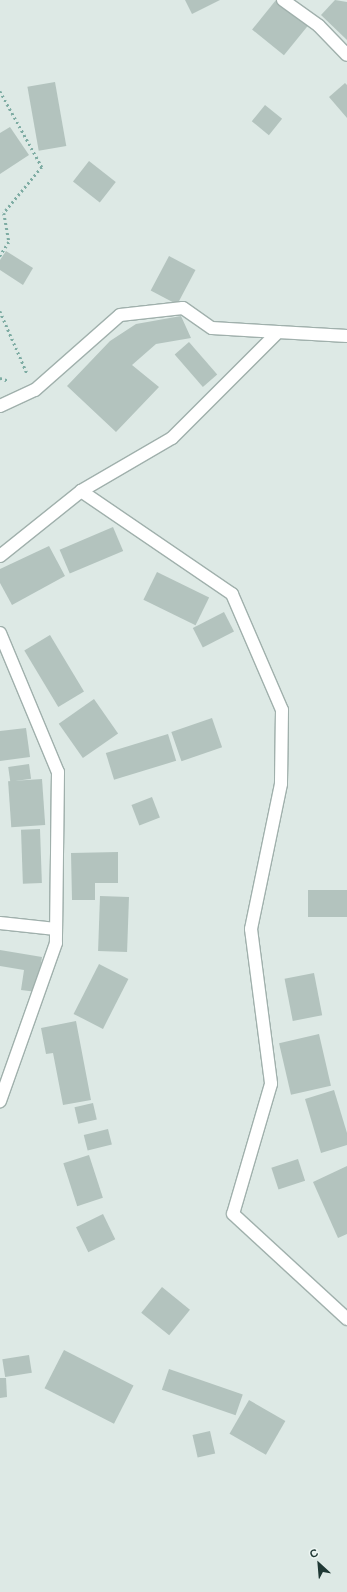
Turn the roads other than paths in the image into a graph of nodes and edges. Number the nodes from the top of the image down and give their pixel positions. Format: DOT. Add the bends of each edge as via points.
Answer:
graph roads {
  1 [pos="283,0"];
  2 [pos="347,55"];
  3 [pos="278,332"];
  4 [pos="347,336"];
  5 [pos="0,406"];
  6 [pos="81,491"];
  7 [pos="0,556"];
  8 [pos="0,633"];
  9 [pos="0,923"];
  10 [pos="56,929"];
  11 [pos="0,1101"];
  12 [pos="347,1319"];
  1 -- 2 [label="street" via="318,26"];
  3 -- 4 [label="street"];
  3 -- 5 [label="street" via="212,328 183,308 120,315 35,390"];
  3 -- 6 [label="street" via="172,438"];
  6 -- 7 [label="street"];
  6 -- 12 [label="street" via="232,594 282,710 281,784 251,929 271,1084 233,1214"];
  8 -- 10 [label="street" via="58,772"];
  9 -- 10 [label="street"];
  10 -- 11 [label="street" via="56,943"];
}
